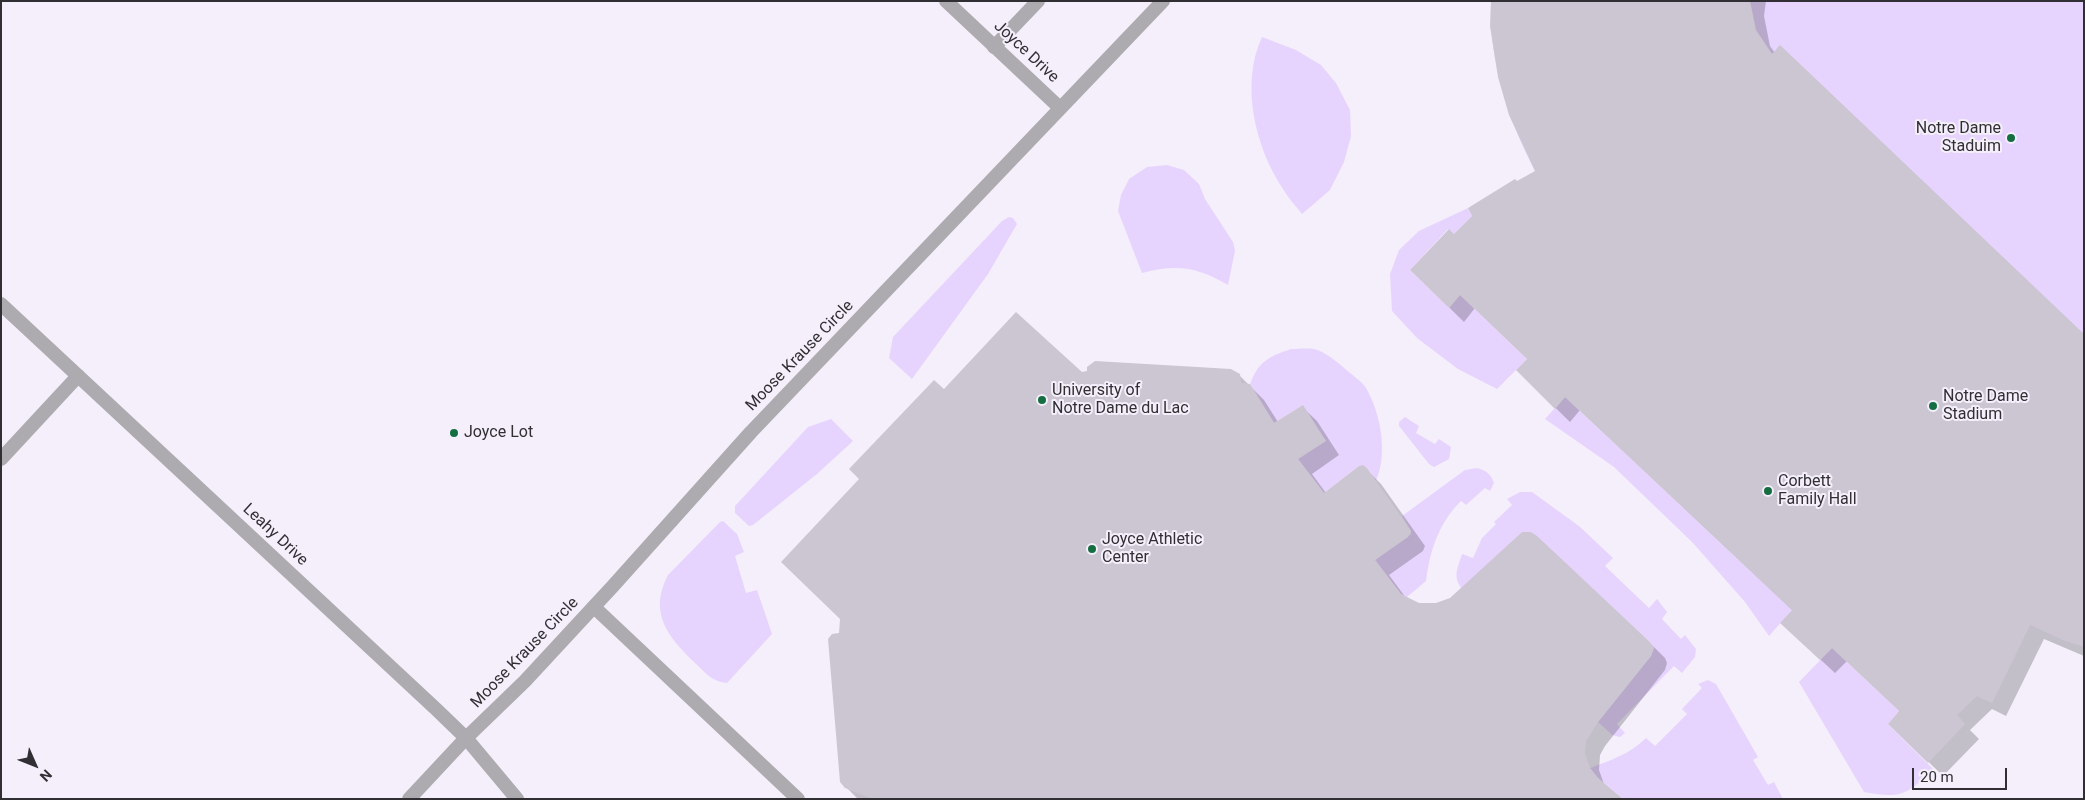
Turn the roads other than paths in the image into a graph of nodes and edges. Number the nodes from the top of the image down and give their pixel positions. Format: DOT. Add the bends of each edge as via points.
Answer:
graph roads {
  1 [pos="946,1"];
  2 [pos="1038,1"];
  3 [pos="1163,1"];
  4 [pos="994,47"];
  5 [pos="1060,108"];
  6 [pos="1,304"];
  7 [pos="78,376"];
  8 [pos="1,459"];
  9 [pos="594,606"];
  10 [pos="466,738"];
  11 [pos="409,799"];
  12 [pos="517,799"];
  13 [pos="798,799"];
  1 -- 4 [label="street, Joyce Drive"];
  2 -- 4 [label="street"];
  3 -- 5 [label="street, Moose Krause Circle"];
  4 -- 5 [label="street, Joyce Drive"];
  5 -- 9 [label="street, Moose Krause Circle" via="751,432"];
  6 -- 7 [label="street, Leahy Drive"];
  7 -- 8 [label="street"];
  7 -- 10 [label="street, Leahy Drive"];
  9 -- 10 [label="street, Moose Krause Circle" via="525,681"];
  9 -- 13 [label="street"];
  10 -- 11 [label="street, Moose Krause Circle"];
  10 -- 12 [label="street, Leahy Drive"];
}
